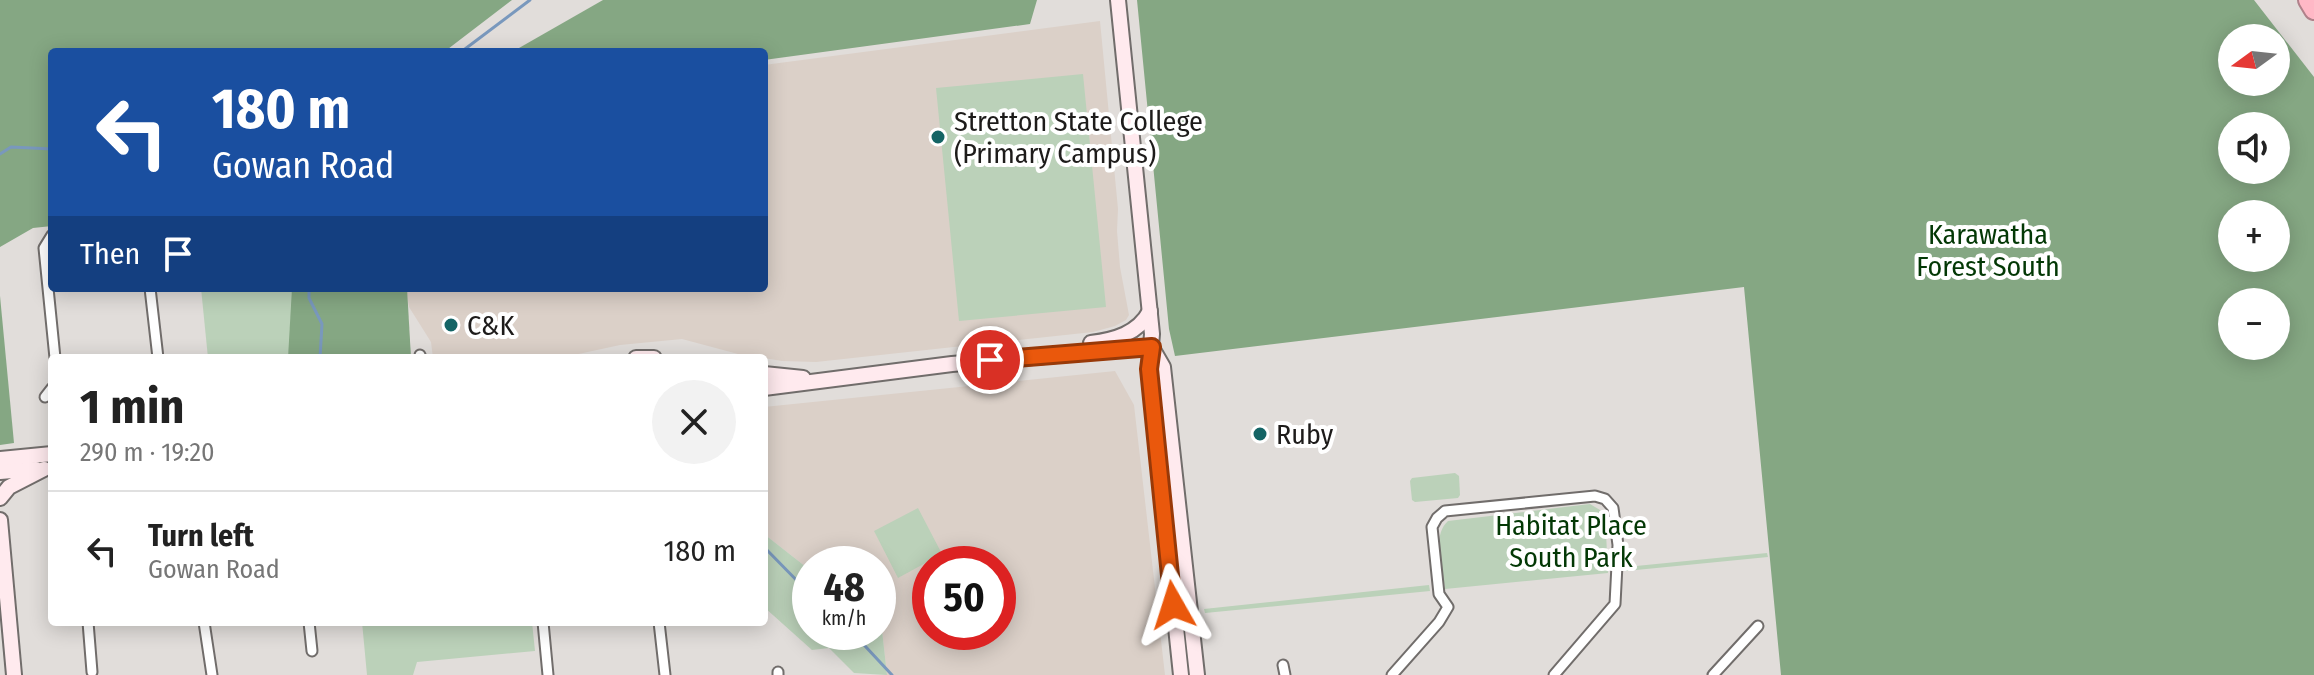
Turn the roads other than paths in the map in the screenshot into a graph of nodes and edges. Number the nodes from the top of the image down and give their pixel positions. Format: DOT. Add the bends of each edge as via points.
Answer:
graph roads {
  1 [pos="1118,0"];
  2 [pos="2308,0"];
  3 [pos="2314,10"];
  4 [pos="48,242"];
  5 [pos="48,288"];
  6 [pos="48,292"];
  7 [pos="150,292"];
  8 [pos="1150,311"];
  9 [pos="1152,347"];
  10 [pos="55,354"];
  11 [pos="158,354"];
  12 [pos="1052,355"];
  13 [pos="768,374"];
  14 [pos="823,379"];
  15 [pos="768,387"];
  16 [pos="48,393"];
  17 [pos="45,397"];
  18 [pos="48,454"];
  19 [pos="0,459"];
  20 [pos="48,468"];
  21 [pos="0,472"];
  22 [pos="0,498"];
  23 [pos="0,520"];
  24 [pos="1190,603"];
  25 [pos="1173,605"];
  26 [pos="88,626"];
  27 [pos="205,626"];
  28 [pos="309,626"];
  29 [pos="543,626"];
  30 [pos="659,626"];
  31 [pos="1758,626"];
  32 [pos="312,651"];
  33 [pos="92,674"];
  34 [pos="14,675"];
  35 [pos="212,675"];
  36 [pos="548,675"];
  37 [pos="665,675"];
  38 [pos="1181,675"];
  39 [pos="1197,675"];
  40 [pos="1392,675"];
  41 [pos="1554,675"];
  42 [pos="1713,675"];
  1 -- 8 [label="main road"];
  2 -- 3 [label="highway"];
  4 -- 5 [label="street"];
  6 -- 10 [label="street"];
  7 -- 11 [label="street"];
  8 -- 9 [label="main road"];
  8 -- 12 [label="main road" via="1126,334"];
  9 -- 12 [label="main road"];
  9 -- 24 [label="main road" via="1163,367"];
  9 -- 25 [label="main road" via="1149,369"];
  12 -- 14 [label="main road"];
  13 -- 14 [label="main road"];
  14 -- 15 [label="main road"];
  16 -- 17 [label="street"];
  18 -- 19 [label="main road"];
  20 -- 21 [label="main road"];
  20 -- 22 [label="main road" via="9,487"];
  23 -- 34 [label="main road"];
  24 -- 25 [label="main road"];
  24 -- 39 [label="main road"];
  25 -- 38 [label="main road"];
  26 -- 33 [label="street"];
  27 -- 35 [label="street"];
  28 -- 32 [label="street"];
  29 -- 36 [label="street"];
  30 -- 37 [label="street"];
  31 -- 42 [label="street"];
  40 -- 41 [label="street" via="1448,607 1439,594 1432,527 1437,518 1445,511 1595,496 1613,508 1618,545 1615,604"];
}
